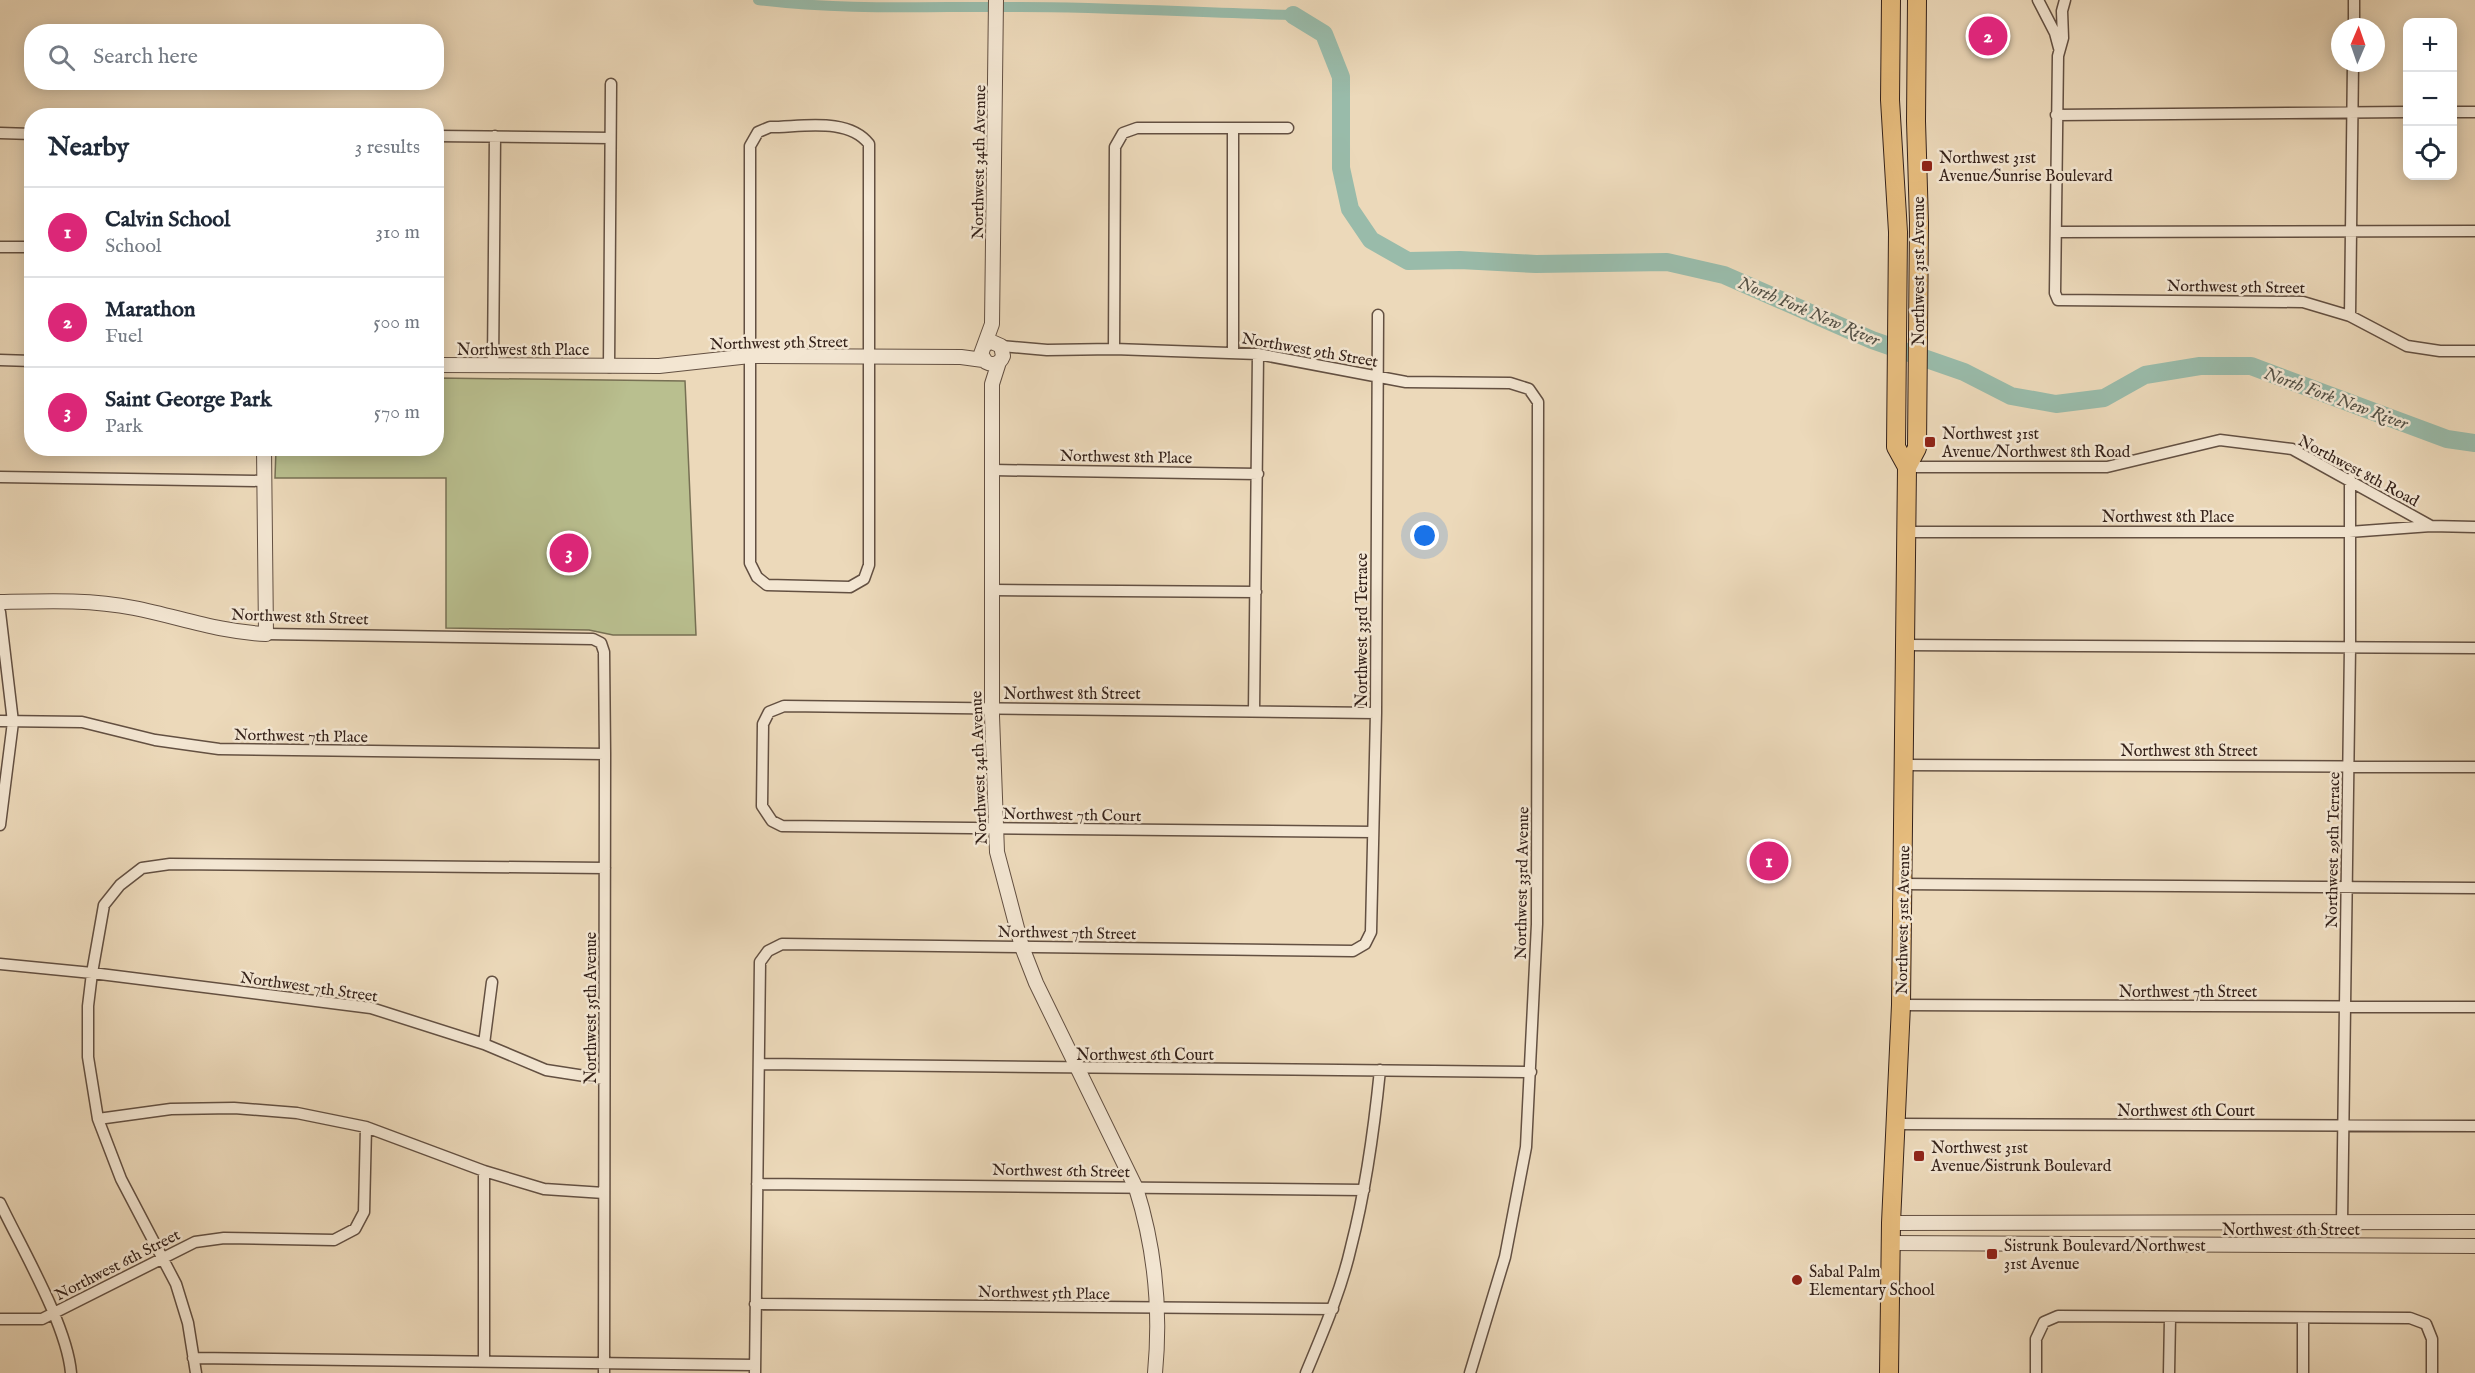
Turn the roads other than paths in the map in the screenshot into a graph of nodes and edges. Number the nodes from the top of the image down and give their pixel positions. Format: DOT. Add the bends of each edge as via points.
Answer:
graph roads {
  1 [pos="996,0"];
  2 [pos="1891,0"];
  3 [pos="1917,0"];
  4 [pos="2038,0"];
  5 [pos="2065,0"];
  6 [pos="2354,0"];
  7 [pos="2354,18"];
  8 [pos="2060,51"];
  9 [pos="2353,72"];
  10 [pos="611,84"];
  11 [pos="2352,112"];
  12 [pos="2403,112"];
  13 [pos="2457,112"];
  14 [pos="2475,112"];
  15 [pos="2056,114"];
  16 [pos="1233,128"];
  17 [pos="1288,128"];
  18 [pos="0,134"];
  19 [pos="24,134"];
  20 [pos="444,136"];
  21 [pos="495,136"];
  22 [pos="610,138"];
  23 [pos="2475,231"];
  24 [pos="1898,232"];
  25 [pos="2056,232"];
  26 [pos="2351,233"];
  27 [pos="0,247"];
  28 [pos="24,247"];
  29 [pos="1919,263"];
  30 [pos="1378,315"];
  31 [pos="2350,316"];
  32 [pos="1114,349"];
  33 [pos="2475,351"];
  34 [pos="1233,352"];
  35 [pos="992,353"];
  36 [pos="1258,354"];
  37 [pos="750,356"];
  38 [pos="870,357"];
  39 [pos="0,360"];
  40 [pos="24,361"];
  41 [pos="444,365"];
  42 [pos="493,366"];
  43 [pos="609,367"];
  44 [pos="1376,378"];
  45 [pos="1529,389"];
  46 [pos="264,456"];
  47 [pos="1907,467"];
  48 [pos="993,470"];
  49 [pos="1258,474"];
  50 [pos="0,477"];
  51 [pos="2350,479"];
  52 [pos="264,481"];
  53 [pos="2431,526"];
  54 [pos="2475,527"];
  55 [pos="1905,532"];
  56 [pos="2349,532"];
  57 [pos="993,590"];
  58 [pos="1256,592"];
  59 [pos="0,602"];
  60 [pos="0,612"];
  61 [pos="266,634"];
  62 [pos="601,643"];
  63 [pos="1905,645"];
  64 [pos="2350,647"];
  65 [pos="2475,648"];
  66 [pos="992,708"];
  67 [pos="1254,711"];
  68 [pos="1376,713"];
  69 [pos="0,722"];
  70 [pos="13,722"];
  71 [pos="605,754"];
  72 [pos="1904,765"];
  73 [pos="2349,766"];
  74 [pos="2475,767"];
  75 [pos="772,821"];
  76 [pos="0,825"];
  77 [pos="994,828"];
  78 [pos="1373,832"];
  79 [pos="605,868"];
  80 [pos="1902,884"];
  81 [pos="2346,887"];
  82 [pos="2475,888"];
  83 [pos="1365,944"];
  84 [pos="1022,947"];
  85 [pos="0,964"];
  86 [pos="92,973"];
  87 [pos="492,982"];
  88 [pos="1901,1005"];
  89 [pos="2346,1007"];
  90 [pos="2475,1007"];
  91 [pos="484,1044"];
  92 [pos="759,1064"];
  93 [pos="1077,1068"];
  94 [pos="1380,1070"];
  95 [pos="1530,1072"];
  96 [pos="604,1079"];
  97 [pos="98,1119"];
  98 [pos="1896,1124"];
  99 [pos="2345,1125"];
  100 [pos="2475,1126"];
  101 [pos="366,1127"];
  102 [pos="484,1171"];
  103 [pos="757,1184"];
  104 [pos="1136,1188"];
  105 [pos="1364,1190"];
  106 [pos="604,1193"];
  107 [pos="0,1203"];
  108 [pos="2342,1222"];
  109 [pos="2475,1222"];
  110 [pos="1891,1223"];
  111 [pos="1890,1243"];
  112 [pos="2475,1246"];
  113 [pos="163,1259"];
  114 [pos="755,1304"];
  115 [pos="1157,1308"];
  116 [pos="1333,1309"];
  117 [pos="53,1315"];
  118 [pos="2170,1318"];
  119 [pos="0,1319"];
  120 [pos="2303,1319"];
  121 [pos="193,1358"];
  122 [pos="484,1361"];
  123 [pos="604,1367"];
  124 [pos="755,1369"];
  125 [pos="71,1373"];
  126 [pos="196,1373"];
  127 [pos="1155,1373"];
  128 [pos="1306,1373"];
  129 [pos="1470,1373"];
  130 [pos="1889,1373"];
  131 [pos="2036,1373"];
  132 [pos="2169,1373"];
  133 [pos="2303,1373"];
  134 [pos="2432,1373"];
  1 -- 35 [label="street, Northwest 34th Avenue"];
  2 -- 24 [label="main road, Northwest 31st Avenue" via="1890,100"];
  3 -- 29 [label="main road, Northwest 31st Avenue"];
  4 -- 8 [label="street"];
  5 -- 8 [label="street"];
  6 -- 7 [label="street"];
  8 -- 15 [label="street"];
  9 -- 11 [label="street"];
  10 -- 22 [label="street"];
  11 -- 12 [label="street"];
  11 -- 15 [label="street"];
  11 -- 26 [label="street"];
  13 -- 14 [label="street"];
  15 -- 25 [label="street"];
  16 -- 17 [label="street"];
  16 -- 32 [label="street" via="1137,128 1123,133 1116,147"];
  16 -- 34 [label="street"];
  18 -- 19 [label="street"];
  20 -- 21 [label="street"];
  21 -- 22 [label="street"];
  21 -- 42 [label="street"];
  22 -- 43 [label="street"];
  23 -- 26 [label="street"];
  24 -- 29 [label="main road"];
  24 -- 47 [label="main road, Northwest 31st Avenue" via="1896,447"];
  25 -- 26 [label="street"];
  25 -- 31 [label="street, Northwest 9th Street" via="2058,300 2303,302"];
  26 -- 31 [label="street"];
  27 -- 28 [label="street"];
  29 -- 47 [label="main road, Northwest 31st Avenue" via="1917,447"];
  30 -- 44 [label="street, Northwest 33rd Terrace"];
  31 -- 33 [label="street, Northwest 9th Street" via="2407,346"];
  32 -- 34 [label="street, Northwest 9th Street"];
  32 -- 35 [label="street, Northwest 9th Street"];
  34 -- 36 [label="street, Northwest 9th Street"];
  35 -- 38 [label="street, Northwest 9th Street" via="975,357"];
  35 -- 48 [label="street, Northwest 34th Avenue"];
  36 -- 44 [label="street, Northwest 9th Street"];
  36 -- 49 [label="street"];
  37 -- 38 [label="street, Northwest 9th Street"];
  37 -- 38 [label="street" via="750,563 757,578 767,585 850,587 864,579 869,566"];
  37 -- 38 [label="street" via="750,146 758,132 770,127 847,127 861,133 869,144"];
  37 -- 43 [label="street, Northwest 9th Street"];
  39 -- 40 [label="street"];
  41 -- 42 [label="street, Northwest 8th Place"];
  42 -- 43 [label="street, Northwest 8th Place"];
  44 -- 45 [label="street, Northwest 9th Street" via="1510,383"];
  44 -- 68 [label="street, Northwest 33rd Terrace"];
  45 -- 95 [label="street, Northwest 33rd Avenue" via="1538,402 1537,924"];
  46 -- 52 [label="street"];
  47 -- 51 [label="street, Northwest 8th Road" via="2107,467 2220,440 2292,449"];
  47 -- 55 [label="main road, Northwest 31st Avenue"];
  48 -- 49 [label="street, Northwest 8th Place"];
  48 -- 57 [label="street, Northwest 34th Avenue"];
  49 -- 58 [label="street"];
  50 -- 52 [label="street"];
  51 -- 53 [label="street, Northwest 8th Road"];
  51 -- 56 [label="street, Northwest 29th Terrace"];
  52 -- 61 [label="street"];
  53 -- 54 [label="street, Northwest 8th Road"];
  53 -- 56 [label="street, Northwest 8th Place"];
  55 -- 56 [label="street, Northwest 8th Place"];
  55 -- 63 [label="main road, Northwest 31st Avenue"];
  56 -- 64 [label="street, Northwest 29th Terrace"];
  57 -- 58 [label="street"];
  57 -- 66 [label="street, Northwest 34th Avenue"];
  58 -- 67 [label="street"];
  59 -- 61 [label="street, Northwest 8th Street" via="92,603 134,608 232,633"];
  60 -- 70 [label="street"];
  61 -- 62 [label="street, Northwest 8th Street" via="593,639"];
  62 -- 71 [label="street, Northwest 35th Avenue"];
  63 -- 64 [label="street"];
  63 -- 72 [label="main road, Northwest 31st Avenue"];
  64 -- 65 [label="street"];
  64 -- 73 [label="street, Northwest 29th Terrace"];
  66 -- 67 [label="street, Northwest 8th Street"];
  66 -- 75 [label="street, Northwest 8th Street" via="784,706 769,712 764,724 762,806"];
  66 -- 77 [label="street, Northwest 34th Avenue"];
  67 -- 68 [label="street, Northwest 8th Street"];
  68 -- 78 [label="street, Northwest 33rd Terrace"];
  69 -- 70 [label="street, Northwest 7th Place"];
  70 -- 71 [label="street, Northwest 7th Place" via="82,722 155,740 219,749"];
  70 -- 76 [label="street"];
  71 -- 79 [label="street, Northwest 35th Avenue"];
  72 -- 73 [label="street, Northwest 8th Street"];
  72 -- 80 [label="main road, Northwest 31st Avenue"];
  73 -- 74 [label="street, Northwest 8th Street"];
  73 -- 81 [label="street, Northwest 29th Terrace"];
  75 -- 77 [label="street, Northwest 7th Court" via="782,825"];
  77 -- 78 [label="street, Northwest 7th Court"];
  77 -- 84 [label="street, Northwest 34th Avenue"];
  78 -- 83 [label="street, Northwest 33rd Terrace" via="1371,932"];
  79 -- 86 [label="street" via="170,864 142,868 120,885 104,905"];
  79 -- 96 [label="street, Northwest 35th Avenue"];
  80 -- 81 [label="street"];
  80 -- 88 [label="main road, Northwest 31st Avenue"];
  81 -- 82 [label="street"];
  81 -- 89 [label="street, Northwest 29th Terrace"];
  83 -- 84 [label="street, Northwest 7th Street" via="1353,951"];
  84 -- 92 [label="street, Northwest 7th Street" via="782,944 768,951 760,962"];
  84 -- 93 [label="street, Northwest 34th Avenue"];
  85 -- 86 [label="street, Northwest 7th Street"];
  86 -- 91 [label="street, Northwest 7th Street" via="371,1008"];
  86 -- 97 [label="street" via="88,1057"];
  87 -- 91 [label="street"];
  88 -- 89 [label="street, Northwest 7th Street"];
  88 -- 98 [label="main road, Northwest 31st Avenue"];
  89 -- 90 [label="street, Northwest 7th Street"];
  89 -- 99 [label="street, Northwest 29th Terrace"];
  91 -- 96 [label="street, Northwest 7th Street" via="546,1070"];
  92 -- 93 [label="street, Northwest 6th Court"];
  92 -- 103 [label="street"];
  93 -- 94 [label="street, Northwest 6th Court"];
  93 -- 104 [label="street, Northwest 34th Avenue"];
  94 -- 95 [label="street, Northwest 6th Court"];
  94 -- 105 [label="street"];
  95 -- 129 [label="street, Northwest 33rd Avenue" via="1526,1147 1505,1257"];
  96 -- 106 [label="street, Northwest 35th Avenue"];
  97 -- 101 [label="street" via="171,1109 234,1108 297,1113"];
  97 -- 113 [label="street" via="121,1179"];
  98 -- 99 [label="street, Northwest 6th Court"];
  98 -- 110 [label="main road, Northwest 31st Avenue"];
  99 -- 100 [label="street, Northwest 6th Court"];
  99 -- 108 [label="street, Northwest 29th Terrace"];
  101 -- 102 [label="street"];
  101 -- 113 [label="street, Northwest 6th Street" via="364,1212 355,1229 334,1240 224,1238 195,1242"];
  102 -- 106 [label="street" via="544,1189"];
  102 -- 122 [label="street"];
  103 -- 104 [label="street, Northwest 6th Street"];
  103 -- 114 [label="street"];
  104 -- 105 [label="street, Northwest 6th Street"];
  104 -- 115 [label="street, Northwest 34th Avenue" via="1151,1248"];
  105 -- 116 [label="street"];
  106 -- 123 [label="street, Northwest 35th Avenue"];
  107 -- 117 [label="street"];
  108 -- 109 [label="street, Northwest 6th Street"];
  108 -- 110 [label="street, Northwest 6th Street"];
  110 -- 111 [label="main road, Northwest 31st Avenue"];
  111 -- 112 [label="street, Northwest 6th Street"];
  111 -- 130 [label="main road, Northwest 31st Avenue"];
  113 -- 117 [label="street, Northwest 6th Street"];
  113 -- 121 [label="street" via="176,1284 188,1323"];
  114 -- 115 [label="street, Northwest 5th Place"];
  114 -- 124 [label="street"];
  115 -- 116 [label="street, Northwest 5th Place"];
  115 -- 127 [label="street, Northwest 34th Avenue"];
  116 -- 128 [label="street"];
  117 -- 119 [label="street, Northwest 6th Street" via="42,1319"];
  117 -- 125 [label="street" via="69,1354"];
  118 -- 120 [label="street"];
  118 -- 131 [label="street" via="2058,1316 2044,1322 2036,1339"];
  118 -- 132 [label="street"];
  120 -- 133 [label="street"];
  120 -- 134 [label="street" via="2410,1318 2426,1324 2432,1339"];
  121 -- 122 [label="street"];
  121 -- 126 [label="street"];
  122 -- 123 [label="street"];
  123 -- 124 [label="street"];
}
